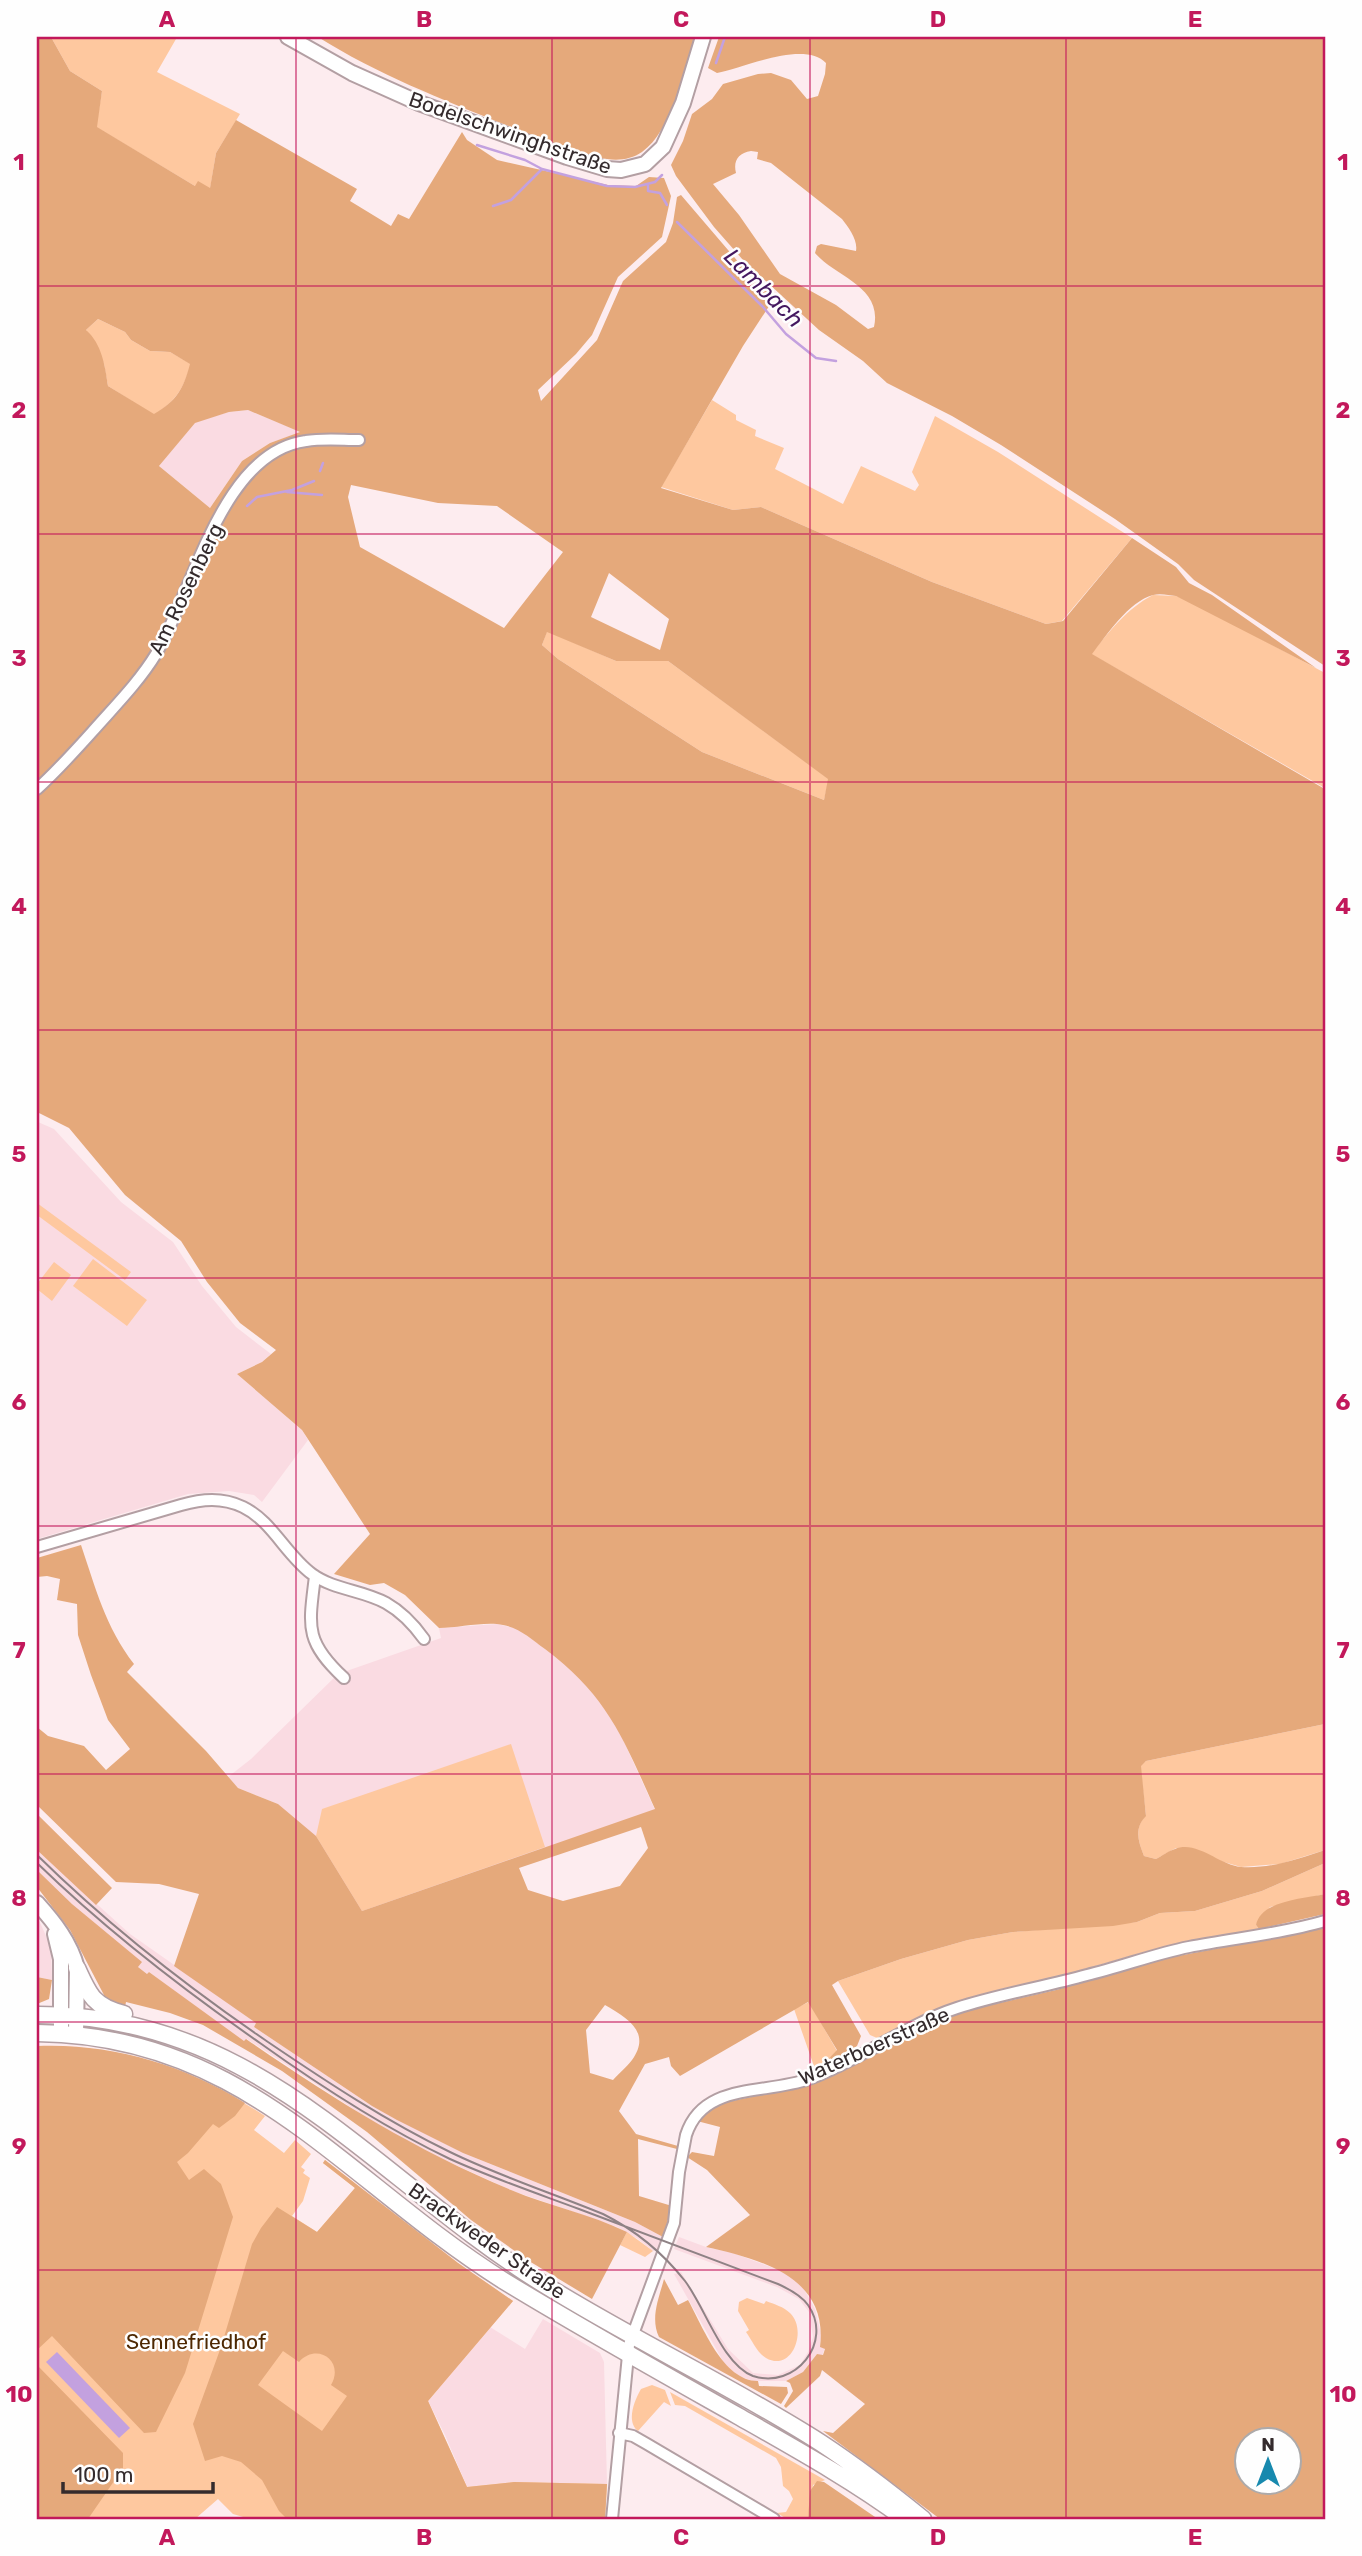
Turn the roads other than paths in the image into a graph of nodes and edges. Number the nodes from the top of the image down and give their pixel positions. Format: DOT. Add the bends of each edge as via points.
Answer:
graph roads {
  1 [pos="288,37"];
  2 [pos="703,37"];
  3 [pos="359,440"];
  4 [pos="37,789"];
  5 [pos="37,1547"];
  6 [pos="315,1576"];
  7 [pos="425,1639"];
  8 [pos="344,1678"];
  9 [pos="40,1907"];
  10 [pos="1325,1921"];
  11 [pos="77,1968"];
  12 [pos="37,2015"];
  13 [pos="69,2016"];
  14 [pos="37,2033"];
  15 [pos="69,2034"];
  16 [pos="215,2052"];
  17 [pos="631,2336"];
  18 [pos="627,2353"];
  19 [pos="619,2433"];
  20 [pos="612,2519"];
  21 [pos="774,2519"];
  22 [pos="905,2519"];
  23 [pos="923,2519"];
  1 -- 2 [label="street, Bodelschwinghstraße" via="419,103 566,157 621,170 645,164 663,146 683,103"];
  3 -- 4 [label="street, Am Rosenberg" via="304,441 278,450 253,468 198,555 154,657 104,719"];
  5 -- 6 [label="street" via="179,1505 214,1500 250,1511"];
  6 -- 7 [label="street" via="389,1605"];
  6 -- 8 [label="street" via="310,1609 313,1639"];
  9 -- 11 [label="street" via="60,1931"];
  9 -- 13 [label="street" via="59,1946"];
  10 -- 17 [label="street, Waterboerstraße" via="1160,1953 988,1999 934,2017 808,2079 709,2102 695,2113 686,2135 674,2223"];
  11 -- 13 [label="street"];
  11 -- 16 [label="main road" via="97,2004 185,2030"];
  12 -- 13 [label="main road, Brackweder Straße"];
  13 -- 15 [label="street"];
  13 -- 16 [label="main road, Brackweder Straße" via="150,2029"];
  14 -- 15 [label="main road, Brackweder Straße"];
  15 -- 18 [label="main road, Brackweder Straße" via="153,2049 249,2093 312,2135 468,2256"];
  16 -- 17 [label="main road, Brackweder Straße" via="297,2100 499,2255"];
  17 -- 18 [label="street, Waterboerstraße"];
  17 -- 23 [label="main road, Brackweder Straße" via="823,2445"];
  18 -- 19 [label="street, Waterboerstraße"];
  18 -- 22 [label="main road, Brackweder Straße" via="849,2479"];
  19 -- 20 [label="street, Waterboerstraße"];
  19 -- 21 [label="street" via="634,2436"];
}
